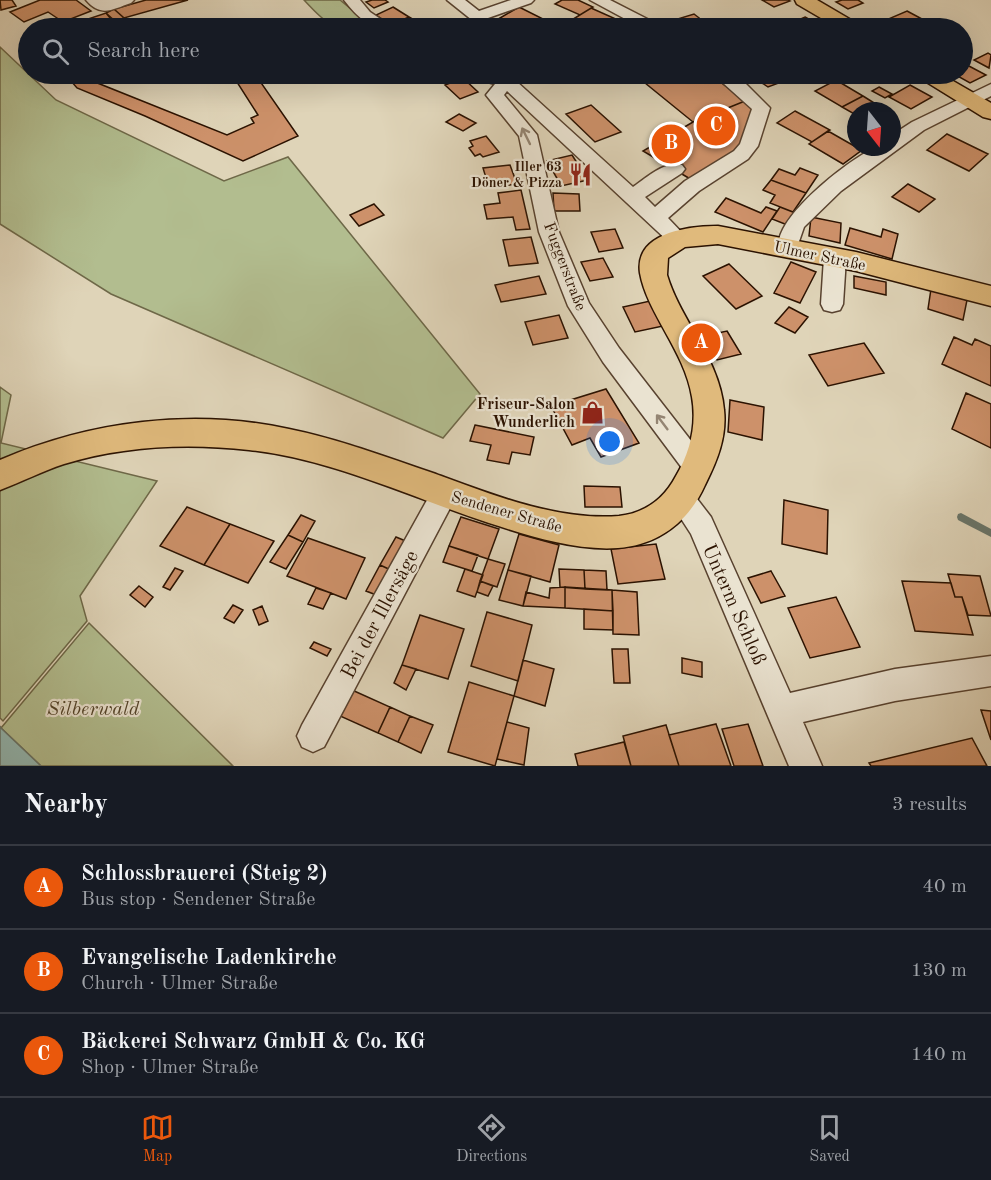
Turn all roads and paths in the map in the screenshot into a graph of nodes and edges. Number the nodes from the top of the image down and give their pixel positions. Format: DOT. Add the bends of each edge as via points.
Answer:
graph roads {
  1 [pos="94,0"];
  2 [pos="126,0"];
  3 [pos="352,0"];
  4 [pos="455,0"];
  5 [pos="526,0"];
  6 [pos="598,0"];
  7 [pos="804,0"];
  8 [pos="476,17"];
  9 [pos="370,18"];
  10 [pos="633,18"];
  11 [pos="834,18"];
  12 [pos="505,84"];
  13 [pos="516,84"];
  14 [pos="736,84"];
  15 [pos="944,84"];
  16 [pos="991,89"];
  17 [pos="971,100"];
  18 [pos="991,112"];
  19 [pos="901,138"];
  20 [pos="874,156"];
  21 [pos="675,169"];
  22 [pos="632,196"];
  23 [pos="655,218"];
  24 [pos="678,239"];
  25 [pos="788,248"];
  26 [pos="835,258"];
  27 [pos="991,296"];
  28 [pos="832,304"];
  29 [pos="697,468"];
  30 [pos="5,473"];
  31 [pos="445,493"];
  32 [pos="682,500"];
  33 [pos="991,671"];
  34 [pos="782,711"];
  35 [pos="313,736"];
  36 [pos="806,766"];
  1 -- 2 [label="street" via="102,7"];
  3 -- 9 [label="street"];
  4 -- 8 [label="street"];
  5 -- 8 [label="street"];
  6 -- 10 [label="street"];
  7 -- 11 [label="main road"];
  29 -- 12 [label="street, Fuggerstraße, one-way" via="579,306 549,232 528,135 495,95"];
  13 -- 22 [label="street"];
  14 -- 23 [label="street" via="761,108 749,146"];
  15 -- 17 [label="main road"];
  16 -- 17 [label="street"];
  17 -- 18 [label="main road"];
  17 -- 19 [label="street"];
  20 -- 25 [label="street" via="813,204 790,234"];
  21 -- 22 [label="street"];
  22 -- 23 [label="street"];
  23 -- 24 [label="street"];
  24 -- 25 [label="main road, Ulmer Straße" via="718,235"];
  24 -- 29 [label="main road, Sendener Straße" via="660,249 652,265 659,289 704,386 709,410 708,436"];
  25 -- 26 [label="main road, Ulmer Straße"];
  26 -- 27 [label="main road, Ulmer Straße"];
  26 -- 28 [label="street"];
  29 -- 32 [label="main road, Sendener Straße"];
  30 -- 31 [label="main road, Sendener Straße" via="58,452 110,440 221,432 287,442"];
  31 -- 32 [label="main road, Sendener Straße" via="519,518 567,529 622,532 657,522"];
  31 -- 35 [label="street, Bei der Illersäge"];
  32 -- 34 [label="street, Unterm Schloß" via="701,526"];
  33 -- 34 [label="street" via="895,685"];
  34 -- 36 [label="street, Unterm Schloß"];
}
